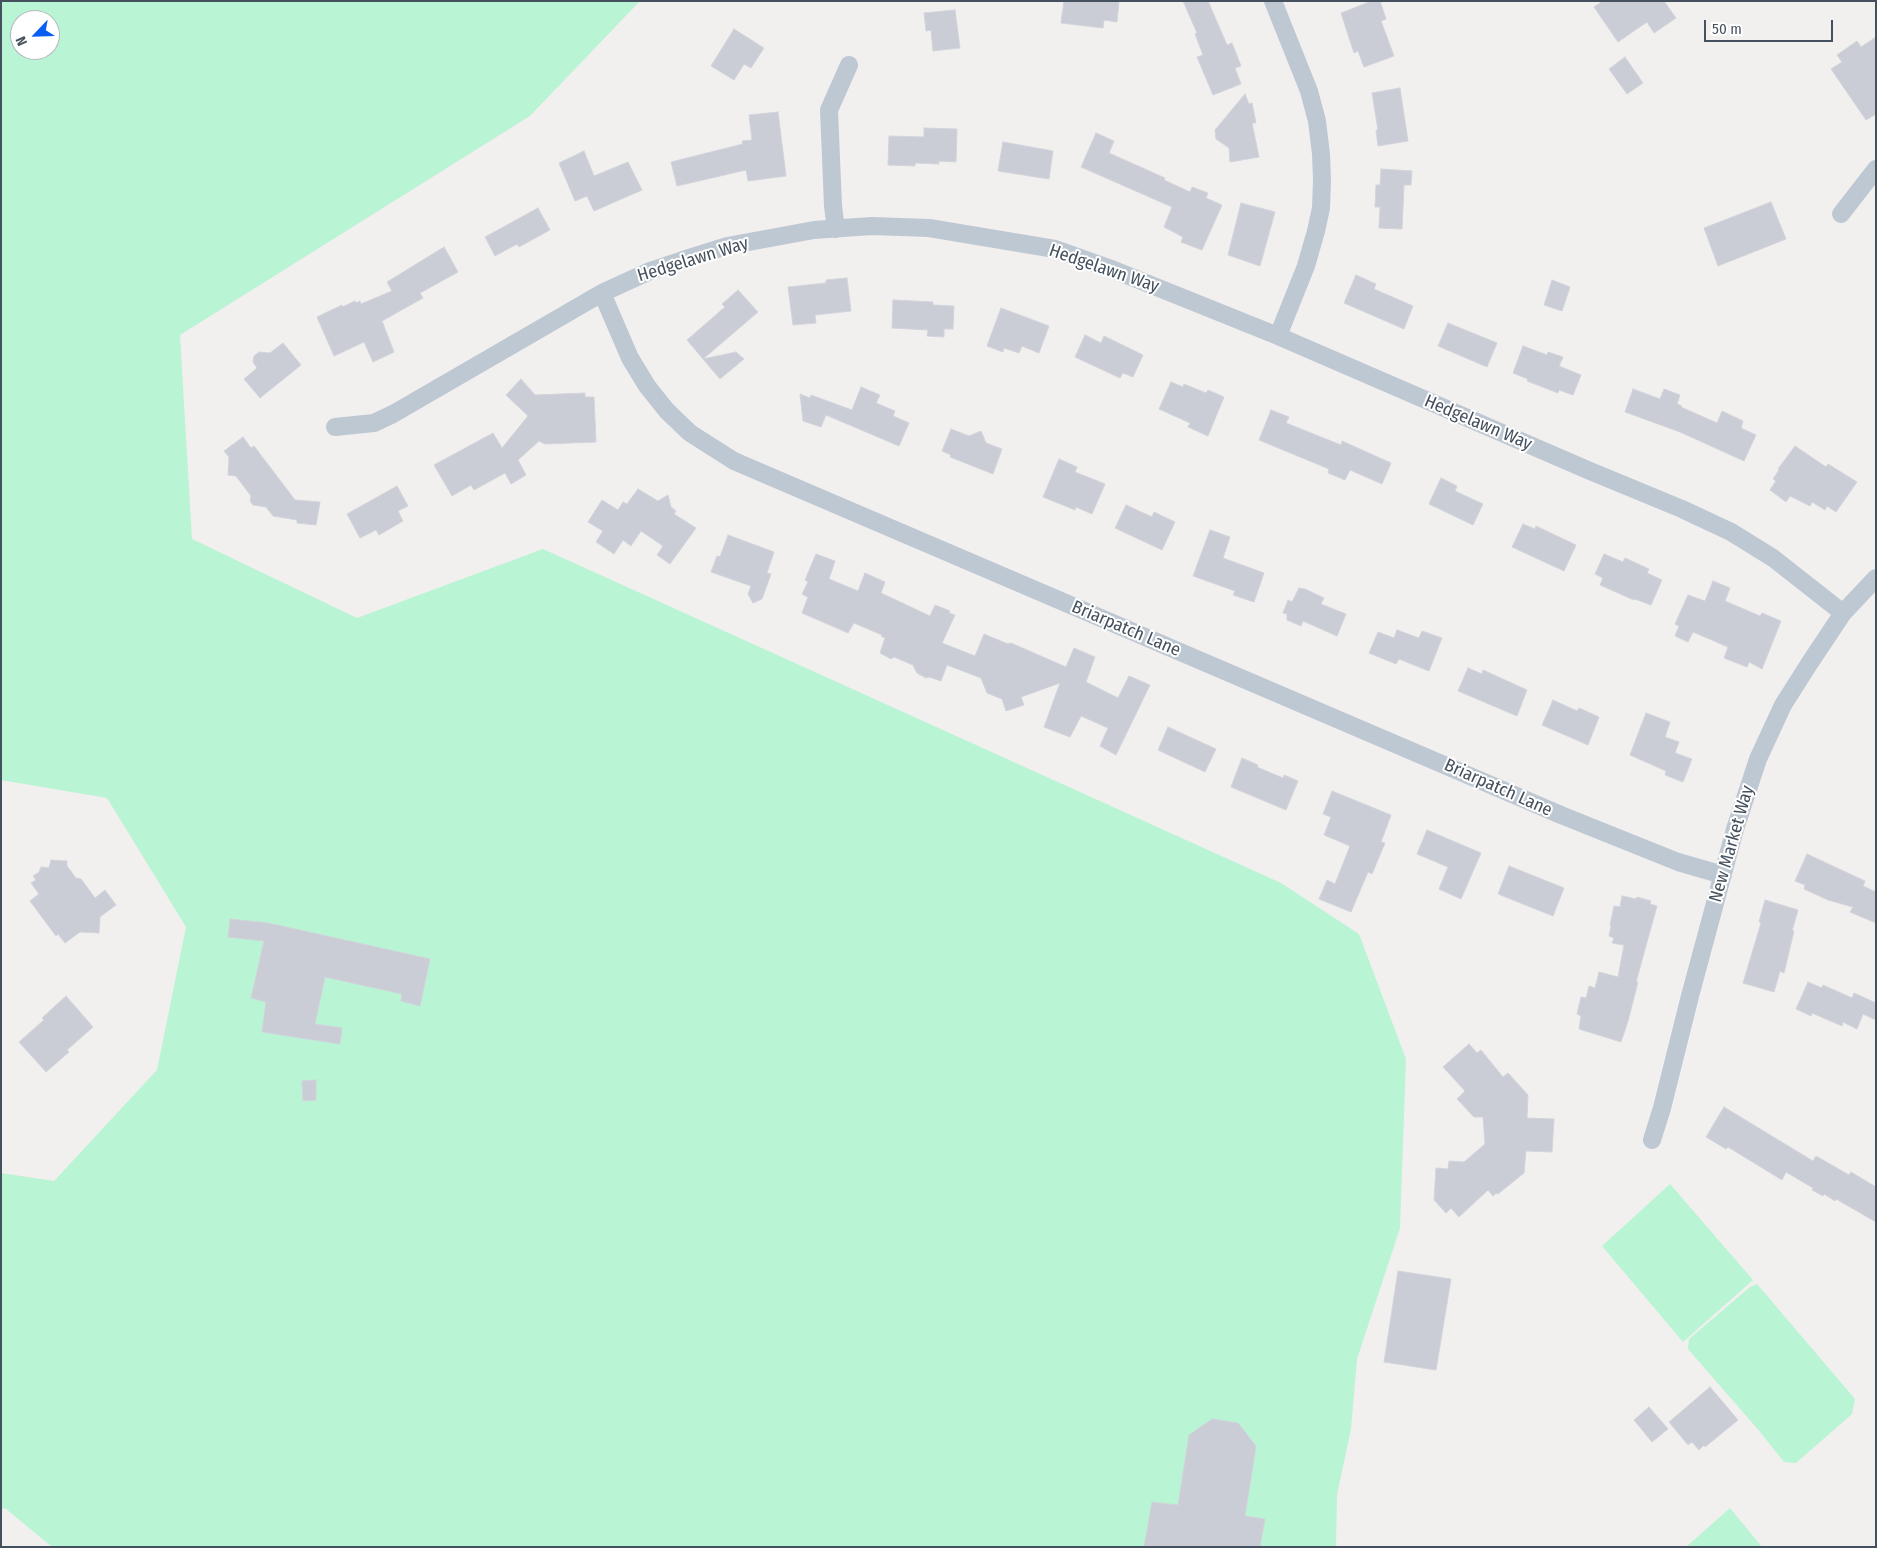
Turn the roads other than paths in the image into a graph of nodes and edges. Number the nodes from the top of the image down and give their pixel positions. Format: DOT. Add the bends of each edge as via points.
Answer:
graph roads {
  1 [pos="1273,1"];
  2 [pos="848,65"];
  3 [pos="1876,169"];
  4 [pos="1841,214"];
  5 [pos="836,228"];
  6 [pos="602,293"];
  7 [pos="1278,336"];
  8 [pos="335,428"];
  9 [pos="1876,578"];
  10 [pos="1843,613"];
  11 [pos="1723,875"];
  12 [pos="1652,1140"];
  1 -- 7 [label="street" via="1309,91 1322,154 1316,231 1306,266"];
  2 -- 5 [label="street" via="828,110"];
  3 -- 4 [label="street"];
  5 -- 6 [label="street, Hedgelawn Way" via="728,246 650,271"];
  5 -- 7 [label="street, Hedgelawn Way" via="929,228 1055,249"];
  6 -- 8 [label="street, Hedgelawn Way" via="393,414 374,423"];
  6 -- 11 [label="street, Briarpatch Lane" via="630,358 647,386 690,433 734,461 1561,815 1678,862"];
  7 -- 10 [label="street, Hedgelawn Way" via="1731,532 1772,558"];
  9 -- 10 [label="street, New Market Way"];
  10 -- 11 [label="street, New Market Way" via="1808,664 1771,728 1746,793"];
  11 -- 12 [label="street, New Market Way"];
}
